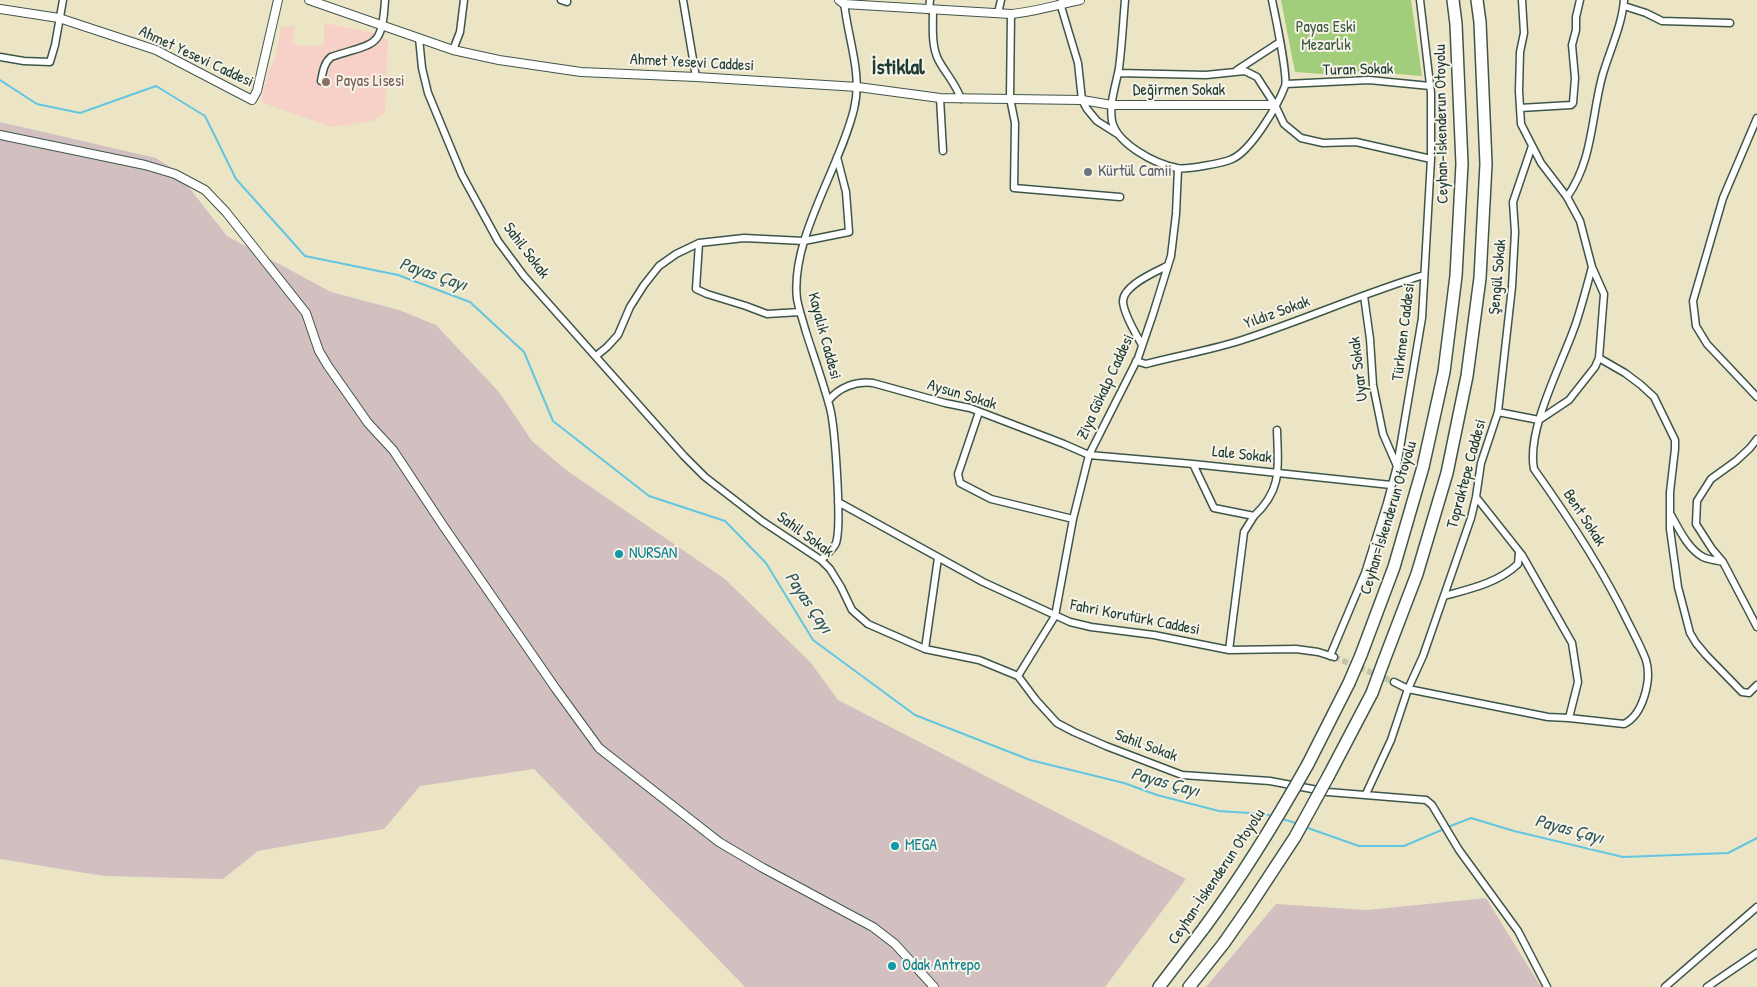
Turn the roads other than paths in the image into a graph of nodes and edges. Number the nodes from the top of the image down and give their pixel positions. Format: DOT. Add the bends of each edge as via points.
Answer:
graph roads {
  1 [pos="62,0"];
  2 [pos="278,0"];
  3 [pos="309,0"];
  4 [pos="384,0"];
  5 [pos="464,0"];
  6 [pos="561,0"];
  7 [pos="567,0"];
  8 [pos="683,0"];
  9 [pos="930,0"];
  10 [pos="1001,0"];
  11 [pos="1080,0"];
  12 [pos="1125,0"];
  13 [pos="1272,0"];
  14 [pos="1420,0"];
  15 [pos="1452,0"];
  16 [pos="1477,0"];
  17 [pos="1522,0"];
  18 [pos="1580,0"];
  19 [pos="841,1"];
  20 [pos="1062,2"];
  21 [pos="1624,3"];
  22 [pos="0,9"];
  23 [pos="932,10"];
  24 [pos="998,14"];
  25 [pos="1011,14"];
  26 [pos="60,18"];
  27 [pos="1730,24"];
  28 [pos="383,26"];
  29 [pos="419,38"];
  30 [pos="1280,42"];
  31 [pos="453,50"];
  32 [pos="0,58"];
  33 [pos="1235,71"];
  34 [pos="1118,73"];
  35 [pos="696,76"];
  36 [pos="321,81"];
  37 [pos="1286,84"];
  38 [pos="858,86"];
  39 [pos="1430,86"];
  40 [pos="940,98"];
  41 [pos="1010,98"];
  42 [pos="961,99"];
  43 [pos="1082,100"];
  44 [pos="1112,105"];
  45 [pos="1275,105"];
  46 [pos="1520,108"];
  47 [pos="1757,118"];
  48 [pos="0,135"];
  49 [pos="1119,135"];
  50 [pos="1532,146"];
  51 [pos="943,151"];
  52 [pos="837,157"];
  53 [pos="1431,159"];
  54 [pos="1178,169"];
  55 [pos="1120,197"];
  56 [pos="1566,197"];
  57 [pos="804,241"];
  58 [pos="699,243"];
  59 [pos="1167,266"];
  60 [pos="1592,267"];
  61 [pos="1424,275"];
  62 [pos="1364,296"];
  63 [pos="800,312"];
  64 [pos="1142,345"];
  65 [pos="596,356"];
  66 [pos="1599,358"];
  67 [pos="1136,361"];
  68 [pos="1757,397"];
  69 [pos="828,401"];
  70 [pos="979,412"];
  71 [pos="1498,412"];
  72 [pos="1539,420"];
  73 [pos="1277,430"];
  74 [pos="1757,439"];
  75 [pos="1089,455"];
  76 [pos="1193,464"];
  77 [pos="1397,466"];
  78 [pos="1279,472"];
  79 [pos="1391,484"];
  80 [pos="1476,497"];
  81 [pos="838,502"];
  82 [pos="1669,512"];
  83 [pos="1254,516"];
  84 [pos="1073,519"];
  85 [pos="1519,552"];
  86 [pos="938,558"];
  87 [pos="821,560"];
  88 [pos="1723,562"];
  89 [pos="1444,596"];
  90 [pos="1055,616"];
  91 [pos="1757,627"];
  92 [pos="924,648"];
  93 [pos="1229,650"];
  94 [pos="1332,656"];
  95 [pos="1018,676"];
  96 [pos="1394,682"];
  97 [pos="1757,685"];
  98 [pos="1408,689"];
  99 [pos="1569,718"];
  100 [pos="1366,794"];
  101 [pos="1757,907"];
  102 [pos="1757,953"];
  103 [pos="934,987"];
  104 [pos="1158,987"];
  105 [pos="1189,987"];
  106 [pos="1547,987"];
  107 [pos="1665,987"];
  108 [pos="1708,987"];
  1 -- 26 [label="street"];
  2 -- 26 [label="street, Ahmet Yesevi Caddesi" via="257,91 252,100 156,50"];
  3 -- 28 [label="street, Ahmet Yesevi Caddesi"];
  4 -- 28 [label="street"];
  5 -- 31 [label="street" via="460,32"];
  6 -- 7 [label="street"];
  8 -- 35 [label="street"];
  9 -- 23 [label="street"];
  10 -- 24 [label="street"];
  11 -- 20 [label="street"];
  12 -- 34 [label="street"];
  13 -- 30 [label="street"];
  14 -- 39 [label="street, Türkmen Caddesi"];
  15 -- 104 [label="highway, Ceyhan-İskenderun Otoyolu, bridge" via="1456,24 1462,164 1456,276 1444,372 1421,476 1394,566 1350,683 1274,824 1230,893"];
  16 -- 105 [label="highway, bridge" via="1486,164 1480,278 1468,376 1447,473 1417,574 1372,693 1295,837 1224,943"];
  17 -- 46 [label="street" via="1524,33 1520,52"];
  18 -- 46 [label="street" via="1572,45 1573,103 1561,107"];
  19 -- 23 [label="street"];
  19 -- 38 [label="street, Kayalık Caddesi"];
  20 -- 25 [label="street" via="1037,12"];
  20 -- 43 [label="street" via="1078,63"];
  21 -- 27 [label="street" via="1662,21"];
  21 -- 56 [label="street" via="1600,86 1586,157 1576,183"];
  22 -- 26 [label="street, Ahmet Yesevi Caddesi"];
  23 -- 24 [label="street"];
  23 -- 42 [label="street" via="935,52 957,86"];
  24 -- 25 [label="street"];
  25 -- 41 [label="street"];
  26 -- 32 [label="street" via="50,62"];
  28 -- 29 [label="street, Ahmet Yesevi Caddesi"];
  28 -- 36 [label="street" via="373,43 327,60"];
  29 -- 31 [label="street, Ahmet Yesevi Caddesi"];
  29 -- 65 [label="street, Sahil Sokak" via="428,93 462,175 498,241 524,276"];
  30 -- 33 [label="street"];
  30 -- 37 [label="street"];
  31 -- 35 [label="street, Ahmet Yesevi Caddesi" via="581,72"];
  33 -- 34 [label="street" via="1206,75"];
  33 -- 45 [label="street" via="1253,74"];
  34 -- 44 [label="street"];
  35 -- 38 [label="street, Ahmet Yesevi Caddesi"];
  37 -- 39 [label="street, Turan Sokak" via="1369,80"];
  37 -- 45 [label="street"];
  38 -- 40 [label="street, Ahmet Yesevi Caddesi"];
  38 -- 52 [label="street, Kayalık Caddesi" via="854,109"];
  39 -- 53 [label="street, Türkmen Caddesi"];
  40 -- 42 [label="street, Ahmet Yesevi Caddesi"];
  40 -- 51 [label="street"];
  41 -- 42 [label="street, Ahmet Yesevi Caddesi"];
  41 -- 43 [label="street, Ahmet Yesevi Caddesi"];
  41 -- 55 [label="street" via="1015,123 1014,188"];
  43 -- 44 [label="street, Değirmen Sokak"];
  43 -- 49 [label="street" via="1097,121"];
  44 -- 45 [label="street, Değirmen Sokak"];
  44 -- 49 [label="street" via="1112,122"];
  45 -- 53 [label="street" via="1284,124 1301,138 1323,143 1356,142"];
  45 -- 54 [label="street" via="1252,143 1232,160"];
  46 -- 50 [label="street" via="1521,124"];
  47 -- 68 [label="street" via="1723,198 1693,301 1696,326 1707,344"];
  48 -- 103 [label="street" via="145,165 175,174 206,190 306,313 319,351 328,366 368,423 393,450 599,748 719,842 873,927 895,944"];
  49 -- 54 [label="street" via="1142,155"];
  50 -- 56 [label="street"];
  50 -- 71 [label="street, Şengül Sokak" via="1513,202 1512,287"];
  52 -- 57 [label="street, Kayalık Caddesi"];
  52 -- 57 [label="street" via="846,192 849,232"];
  53 -- 61 [label="street, Türkmen Caddesi"];
  54 -- 59 [label="street, Ziya Gökalp Caddesi" via="1171,256"];
  56 -- 60 [label="street" via="1580,221"];
  57 -- 58 [label="street" via="744,238"];
  57 -- 63 [label="street, Kayalık Caddesi" via="798,268"];
  58 -- 63 [label="street" via="696,289 767,314"];
  58 -- 65 [label="street" via="659,266 630,308 618,335"];
  59 -- 64 [label="street, Ziya Gökalp Caddesi"];
  59 -- 64 [label="street" via="1125,294 1123,302"];
  60 -- 66 [label="street" via="1604,294"];
  60 -- 72 [label="street, Bent Sokak" via="1576,323"];
  61 -- 62 [label="street, Yıldız Sokak"];
  61 -- 77 [label="street, Türkmen Caddesi" via="1422,318"];
  62 -- 67 [label="street, Yıldız Sokak" via="1244,340 1146,364"];
  62 -- 77 [label="street, Uyar Sokak" via="1373,385 1383,434"];
  63 -- 69 [label="street, Kayalık Caddesi"];
  64 -- 67 [label="street, Ziya Gökalp Caddesi"];
  65 -- 87 [label="street, Sahil Sokak" via="705,477 762,521"];
  66 -- 72 [label="street" via="1595,368 1569,400"];
  66 -- 82 [label="street" via="1625,373 1654,397 1675,440"];
  67 -- 75 [label="street, Ziya Gökalp Caddesi"];
  69 -- 70 [label="street, Aysun Sokak" via="838,391 862,382 888,386"];
  69 -- 81 [label="street, Kayalık Caddesi"];
  70 -- 75 [label="street, Aysun Sokak"];
  70 -- 84 [label="street" via="958,474 960,483 991,498"];
  71 -- 72 [label="street, Topraktepe Caddesi"];
  71 -- 80 [label="street, Topraktepe Caddesi" via="1481,463"];
  72 -- 99 [label="street, Bent Sokak" via="1532,457 1534,469 1601,569 1648,669 1643,699 1632,720 1624,724"];
  73 -- 78 [label="street"];
  74 -- 88 [label="street" via="1736,461 1710,479 1697,501 1696,524"];
  75 -- 76 [label="street, Lale Sokak"];
  75 -- 84 [label="street, Ziya Gökalp Caddesi"];
  76 -- 78 [label="street, Lale Sokak"];
  76 -- 83 [label="street" via="1214,508"];
  77 -- 79 [label="street, Türkmen Caddesi"];
  78 -- 79 [label="street, Lale Sokak"];
  78 -- 83 [label="street" via="1266,505"];
  79 -- 94 [label="street, Türkmen Caddesi" via="1364,573"];
  80 -- 85 [label="street"];
  80 -- 89 [label="street, Topraktepe Caddesi"];
  81 -- 86 [label="street, Fahri Korutürk Caddesi"];
  81 -- 87 [label="street, Kayalık Caddesi" via="836,544"];
  82 -- 88 [label="street" via="1695,550 1704,557"];
  82 -- 97 [label="street" via="1678,587 1690,633 1706,655 1742,692 1749,693"];
  83 -- 93 [label="street" via="1244,532"];
  84 -- 90 [label="street, Ziya Gökalp Caddesi"];
  85 -- 89 [label="street" via="1518,564 1499,577"];
  85 -- 99 [label="street" via="1572,643 1578,682"];
  86 -- 90 [label="street, Fahri Korutürk Caddesi"];
  86 -- 92 [label="street"];
  87 -- 92 [label="street, Sahil Sokak" via="830,569 852,610 868,624"];
  88 -- 91 [label="street"];
  89 -- 98 [label="street, Topraktepe Caddesi"];
  90 -- 93 [label="street, Fahri Korutürk Caddesi" via="1091,627 1154,634"];
  90 -- 95 [label="street"];
  92 -- 95 [label="street, Sahil Sokak" via="979,660"];
  93 -- 94 [label="street, Fahri Korutürk Caddesi" via="1296,649"];
  95 -- 100 [label="street, Sahil Sokak" via="1056,723 1182,775 1270,780 1328,792"];
  96 -- 98 [label="street"];
  98 -- 99 [label="street" via="1548,717"];
  98 -- 100 [label="street, Topraktepe Caddesi"];
  100 -- 106 [label="street, Sahil Sokak" via="1426,800 1432,805 1458,850 1518,931"];
  101 -- 107 [label="street"];
  102 -- 108 [label="street"];
}
